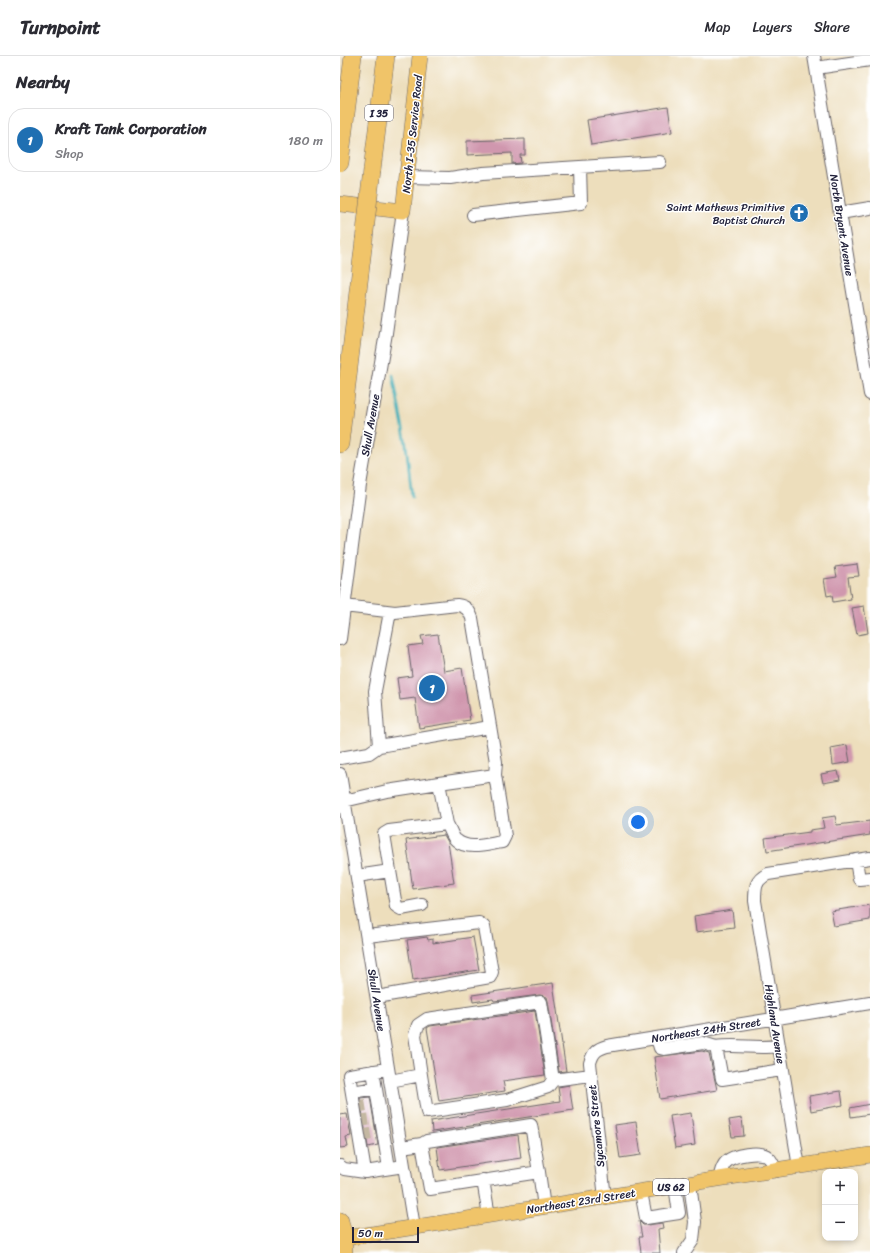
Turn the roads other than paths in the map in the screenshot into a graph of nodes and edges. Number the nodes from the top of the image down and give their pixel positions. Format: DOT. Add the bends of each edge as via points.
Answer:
graph roads {
  1 [pos="353,56"];
  2 [pos="386,56"];
  3 [pos="420,56"];
  4 [pos="870,60"];
  5 [pos="815,62"];
  6 [pos="660,162"];
  7 [pos="340,163"];
  8 [pos="580,167"];
  9 [pos="407,177"];
  10 [pos="340,204"];
  11 [pos="870,208"];
  12 [pos="403,211"];
  13 [pos="840,213"];
  14 [pos="473,215"];
  15 [pos="870,394"];
  16 [pos="340,444"];
  17 [pos="344,606"];
  18 [pos="390,612"];
  19 [pos="340,639"];
  20 [pos="490,728"];
  21 [pos="379,746"];
  22 [pos="340,758"];
  23 [pos="340,774"];
  24 [pos="495,775"];
  25 [pos="439,783"];
  26 [pos="344,801"];
  27 [pos="447,824"];
  28 [pos="870,858"];
  29 [pos="856,860"];
  30 [pos="390,871"];
  31 [pos="357,876"];
  32 [pos="870,878"];
  33 [pos="422,905"];
  34 [pos="367,936"];
  35 [pos="377,997"];
  36 [pos="870,1004"];
  37 [pos="774,1020"];
  38 [pos="657,1038"];
  39 [pos="778,1046"];
  40 [pos="716,1047"];
  41 [pos="592,1054"];
  42 [pos="782,1070"];
  43 [pos="373,1071"];
  44 [pos="345,1073"];
  45 [pos="389,1075"];
  46 [pos="421,1075"];
  47 [pos="591,1075"];
  48 [pos="553,1080"];
  49 [pos="376,1088"];
  50 [pos="352,1092"];
  51 [pos="422,1144"];
  52 [pos="401,1147"];
  53 [pos="870,1155"];
  54 [pos="340,1166"];
  55 [pos="404,1166"];
  56 [pos="798,1167"];
  57 [pos="388,1168"];
  58 [pos="365,1172"];
  59 [pos="539,1172"];
  60 [pos="483,1180"];
  61 [pos="690,1184"];
  62 [pos="675,1186"];
  63 [pos="641,1192"];
  64 [pos="605,1198"];
  65 [pos="544,1207"];
  66 [pos="489,1216"];
  67 [pos="340,1221"];
  68 [pos="414,1227"];
  69 [pos="343,1243"];
  70 [pos="684,1253"];
  1 -- 7 [label="highway"];
  2 -- 16 [label="highway, I 35, bridge"];
  3 -- 9 [label="main road, North I-35 Service Road"];
  4 -- 5 [label="street"];
  5 -- 13 [label="street, North Bryant Avenue"];
  6 -- 8 [label="street"];
  8 -- 9 [label="street" via="483,173 450,178"];
  8 -- 14 [label="street" via="581,203"];
  9 -- 12 [label="main road, North I-35 Service Road"];
  10 -- 12 [label="main road"];
  11 -- 13 [label="street"];
  12 -- 17 [label="street, Shull Avenue"];
  13 -- 15 [label="street, North Bryant Avenue"];
  17 -- 18 [label="street"];
  17 -- 19 [label="street, Shull Avenue"];
  18 -- 20 [label="street" via="457,605 469,611"];
  18 -- 21 [label="street" via="375,691"];
  20 -- 21 [label="street"];
  20 -- 24 [label="street" via="496,762"];
  21 -- 22 [label="street" via="369,753"];
  23 -- 26 [label="street, Shull Avenue"];
  24 -- 25 [label="street"];
  24 -- 27 [label="street" via="505,836 502,842 466,846 455,840"];
  25 -- 26 [label="street"];
  25 -- 27 [label="street"];
  26 -- 31 [label="street, Shull Avenue"];
  27 -- 30 [label="street" via="389,831 384,834"];
  28 -- 29 [label="street"];
  29 -- 32 [label="street" via="859,880"];
  29 -- 37 [label="street, Highland Avenue" via="768,874 757,882 755,901"];
  30 -- 31 [label="street"];
  30 -- 33 [label="street" via="396,906 401,909"];
  31 -- 34 [label="street, Shull Avenue"];
  34 -- 35 [label="street, Shull Avenue"];
  34 -- 35 [label="street" via="479,922 484,927 492,972 490,977"];
  35 -- 45 [label="street, Shull Avenue"];
  36 -- 37 [label="street, Northeast 24th Street"];
  37 -- 38 [label="street, Northeast 24th Street"];
  37 -- 39 [label="street, Highland Avenue"];
  38 -- 40 [label="street" via="658,1045 664,1049 703,1043"];
  38 -- 41 [label="street, Northeast 24th Street" via="607,1046 597,1049"];
  39 -- 40 [label="street"];
  39 -- 42 [label="street, Highland Avenue"];
  40 -- 42 [label="street" via="722,1079"];
  41 -- 47 [label="street, Sycamore Street"];
  42 -- 56 [label="street, Highland Avenue"];
  43 -- 44 [label="street"];
  43 -- 45 [label="street"];
  43 -- 49 [label="street"];
  44 -- 50 [label="street"];
  45 -- 46 [label="street"];
  45 -- 52 [label="street, Shull Avenue"];
  46 -- 48 [label="street" via="427,1112 507,1100 548,1087"];
  46 -- 48 [label="street" via="415,1035 418,1025 422,1022 540,1002"];
  47 -- 48 [label="street"];
  47 -- 64 [label="street, Sycamore Street"];
  49 -- 50 [label="street"];
  49 -- 57 [label="street"];
  50 -- 58 [label="street"];
  51 -- 52 [label="street"];
  51 -- 59 [label="street" via="427,1141 532,1125"];
  51 -- 60 [label="street" via="430,1189"];
  52 -- 55 [label="street, Shull Avenue"];
  53 -- 56 [label="main road, Northeast 23rd Street / US 62"];
  54 -- 58 [label="street"];
  55 -- 57 [label="street"];
  55 -- 68 [label="street, Shull Avenue"];
  56 -- 61 [label="main road, Northeast 23rd Street / US 62"];
  57 -- 58 [label="street"];
  59 -- 60 [label="street"];
  59 -- 65 [label="street"];
  60 -- 66 [label="street"];
  61 -- 62 [label="main road, Northeast 23rd Street / US 62"];
  61 -- 70 [label="street" via="696,1222 693,1240"];
  62 -- 63 [label="main road, Northeast 23rd Street / US 62"];
  62 -- 63 [label="street" via="679,1213 646,1218"];
  63 -- 64 [label="main road, Northeast 23rd Street / US 62"];
  64 -- 65 [label="main road, Northeast 23rd Street / US 62"];
  65 -- 66 [label="main road, Northeast 23rd Street / US 62"];
  66 -- 68 [label="main road, Northeast 23rd Street / US 62"];
  67 -- 69 [label="highway"];
  68 -- 69 [label="main road, Northeast 23rd Street / US 62"];
}
